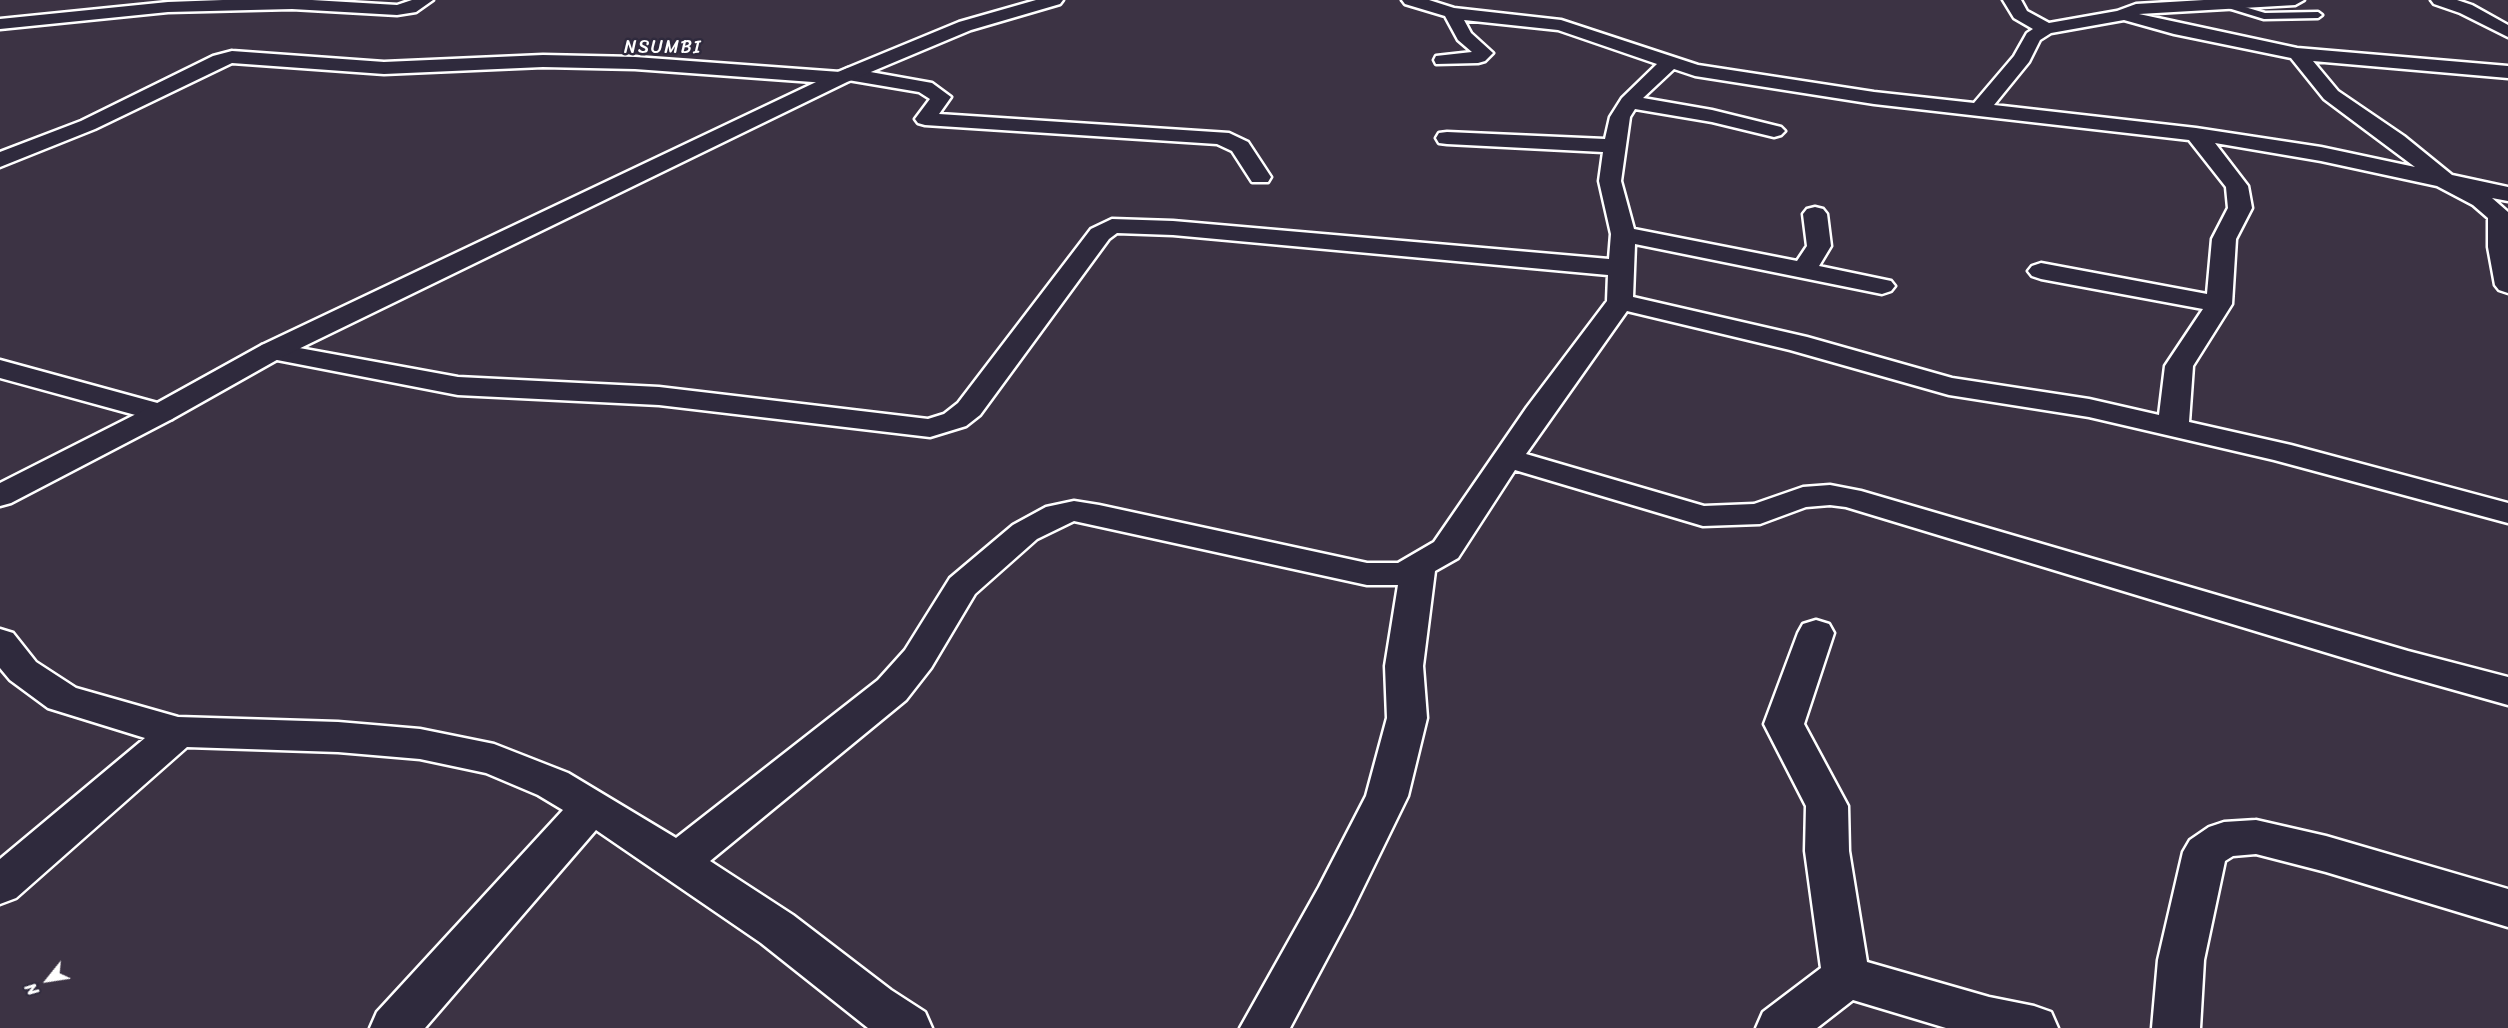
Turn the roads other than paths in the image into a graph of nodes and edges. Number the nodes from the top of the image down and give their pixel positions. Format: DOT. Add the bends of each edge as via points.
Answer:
graph roads {
  1 [pos="424,0"];
  2 [pos="1054,0"];
  3 [pos="1411,0"];
  4 [pos="2012,0"];
  5 [pos="2286,0"];
  6 [pos="2440,0"];
  7 [pos="2228,5"];
  8 [pos="2466,9"];
  9 [pos="1452,13"];
  10 [pos="2125,15"];
  11 [pos="2318,15"];
  12 [pos="2508,16"];
  13 [pos="0,24"];
  14 [pos="2046,29"];
  15 [pos="2508,32"];
  16 [pos="2297,54"];
  17 [pos="1443,60"];
  18 [pos="1670,63"];
  19 [pos="2508,72"];
  20 [pos="844,76"];
  21 [pos="1629,102"];
  22 [pos="1980,109"];
  23 [pos="1774,131"];
  24 [pos="2196,134"];
  25 [pos="1447,138"];
  26 [pos="1614,147"];
  27 [pos="0,160"];
  28 [pos="1260,177"];
  29 [pos="2445,181"];
  30 [pos="2508,194"];
  31 [pos="1815,214"];
  32 [pos="1623,234"];
  33 [pos="1620,268"];
  34 [pos="1804,269"];
  35 [pos="2041,271"];
  36 [pos="2507,273"];
  37 [pos="1882,286"];
  38 [pos="1620,302"];
  39 [pos="2219,304"];
  40 [pos="273,351"];
  41 [pos="0,369"];
  42 [pos="161,413"];
  43 [pos="2173,427"];
  44 [pos="1507,459"];
  45 [pos="0,496"];
  46 [pos="2508,513"];
  47 [pos="1418,567"];
  48 [pos="1816,633"];
  49 [pos="0,642"];
  50 [pos="2508,690"];
  51 [pos="178,732"];
  52 [pos="591,807"];
  53 [pos="678,862"];
  54 [pos="0,885"];
  55 [pos="2508,908"];
  56 [pos="1846,976"];
  57 [pos="394,1028"];
  58 [pos="909,1028"];
  59 [pos="1264,1028"];
  60 [pos="1780,1028"];
  61 [pos="2034,1028"];
  62 [pos="2176,1028"];
  1 -- 13 [label="street" via="403,10 292,4 180,7"];
  2 -- 20 [label="street" via="965,26"];
  3 -- 9 [label="street"];
  4 -- 14 [label="street" via="2020,14"];
  5 -- 7 [label="street"];
  6 -- 8 [label="street"];
  7 -- 10 [label="street" via="2136,9 2126,11"];
  7 -- 11 [label="lane" via="2264,16"];
  8 -- 12 [label="street"];
  8 -- 15 [label="street"];
  9 -- 17 [label="street" via="1464,36 1484,53"];
  9 -- 18 [label="street" via="1561,25"];
  10 -- 14 [label="street"];
  10 -- 16 [label="street"];
  14 -- 22 [label="street" via="2033,37 2022,58"];
  16 -- 19 [label="street"];
  16 -- 29 [label="street" via="2331,95"];
  18 -- 21 [label="street"];
  18 -- 22 [label="street" via="1862,97"];
  20 -- 27 [label="street" via="543,61 384,68 240,57 220,60 88,124"];
  20 -- 28 [label="street" via="925,87 941,97 925,118 1221,138 1240,147"];
  20 -- 40 [label="street"];
  21 -- 23 [label="street"];
  21 -- 26 [label="street" via="1620,117"];
  22 -- 24 [label="street"];
  24 -- 29 [label="street" via="2321,154"];
  24 -- 39 [label="street" via="2237,186 2240,208 2224,238"];
  25 -- 26 [label="street"];
  26 -- 32 [label="street" via="1610,181"];
  29 -- 30 [label="street"];
  29 -- 36 [label="street" via="2481,200 2500,219 2500,247"];
  31 -- 34 [label="street" via="1819,246"];
  32 -- 33 [label="street"];
  32 -- 34 [label="street"];
  33 -- 38 [label="street"];
  33 -- 40 [label="street" via="1173,228 1112,226 1100,234 969,409 955,420 930,428 659,396 458,386"];
  34 -- 37 [label="street"];
  35 -- 39 [label="street"];
  38 -- 43 [label="street" via="1797,343 1949,386 2089,408"];
  38 -- 44 [label="street"];
  39 -- 43 [label="street" via="2179,366"];
  40 -- 42 [label="street"];
  41 -- 42 [label="street"];
  42 -- 45 [label="street"];
  43 -- 46 [label="street"];
  44 -- 47 [label="street" via="1446,550"];
  44 -- 50 [label="street" via="1703,516 1760,514 1803,497 1850,498 2396,661"];
  47 -- 53 [label="street" via="1404,574 1367,574 1099,515 1074,511 1058,514 1025,532 962,586 918,659 892,690"];
  47 -- 59 [label="street" via="1404,666 1407,718 1388,796"];
  48 -- 56 [label="street" via="1784,724 1827,806 1827,851"];
  49 -- 51 [label="street" via="23,670 62,698"];
  51 -- 52 [label="street" via="420,744 494,759 553,784"];
  51 -- 54 [label="street"];
  52 -- 53 [label="street"];
  52 -- 57 [label="street"];
  53 -- 58 [label="street" via="777,929"];
  55 -- 62 [label="street" via="2326,854 2256,837 2224,839 2205,852 2181,960"];
  56 -- 60 [label="street"];
  56 -- 61 [label="street" via="1989,1019"];
}
